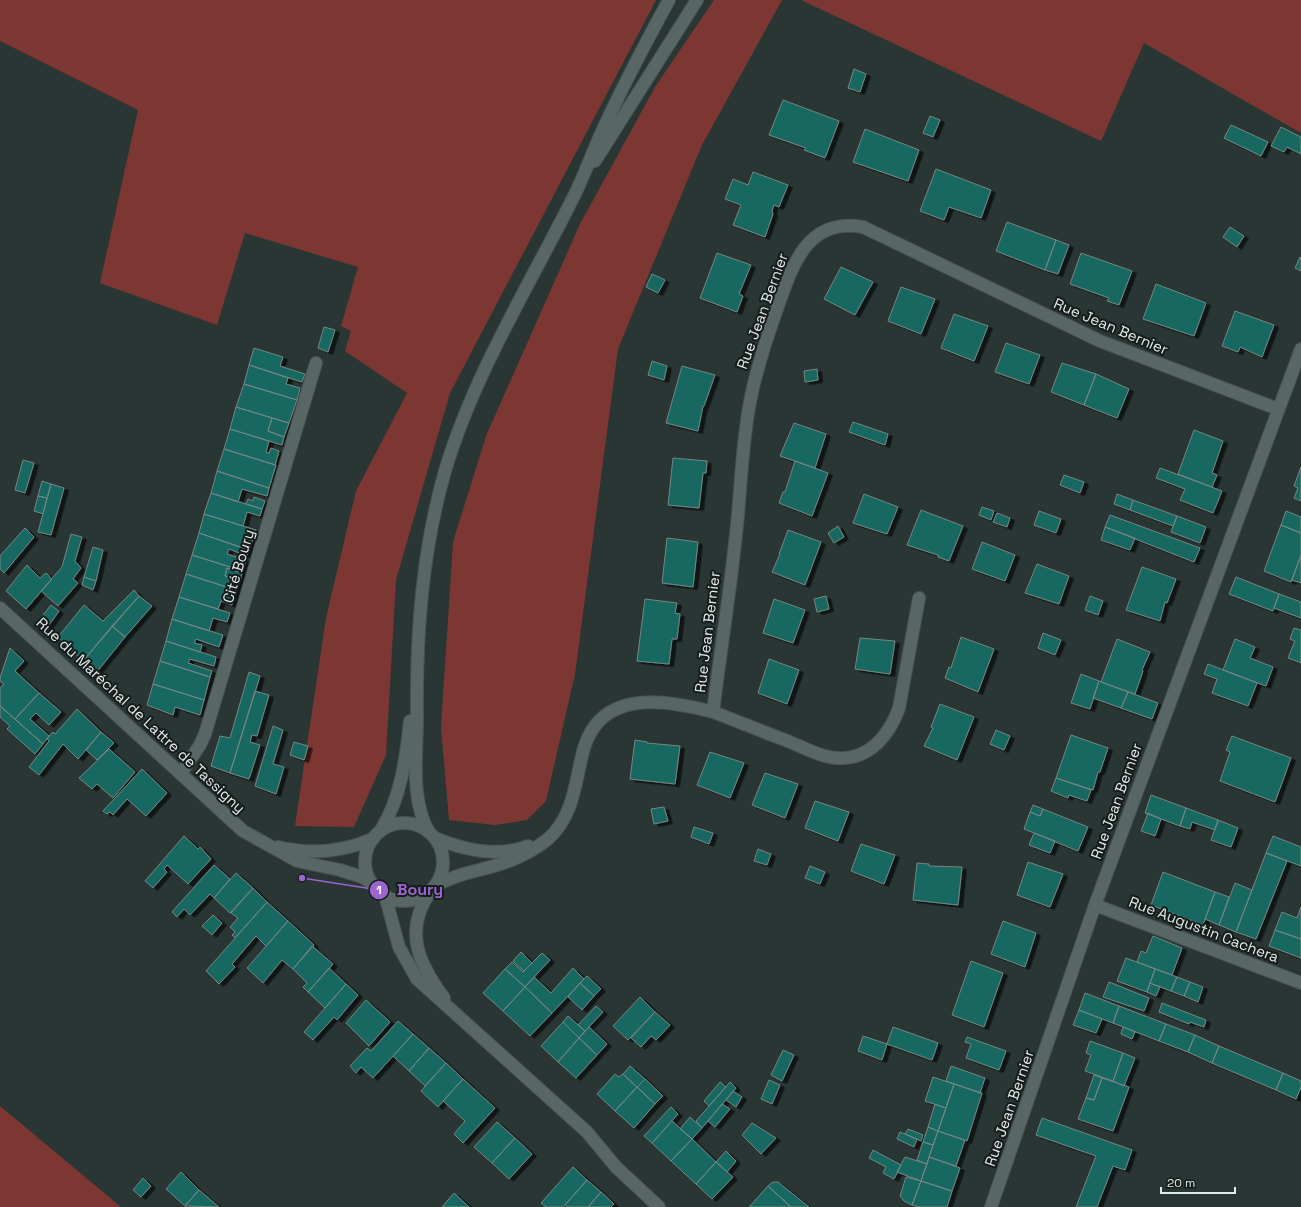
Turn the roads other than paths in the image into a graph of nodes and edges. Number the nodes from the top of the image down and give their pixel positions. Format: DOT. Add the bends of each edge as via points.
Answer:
graph roads {
  1 [pos="669,0"];
  2 [pos="697,0"];
  3 [pos="575,194"];
  4 [pos="1301,349"];
  5 [pos="316,363"];
  6 [pos="1278,409"];
  7 [pos="919,598"];
  8 [pos="0,608"];
  9 [pos="416,674"];
  10 [pos="713,712"];
  11 [pos="181,773"];
  12 [pos="377,834"];
  13 [pos="432,835"];
  14 [pos="548,839"];
  15 [pos="263,843"];
  16 [pos="372,883"];
  17 [pos="432,889"];
  18 [pos="385,896"];
  19 [pos="1095,905"];
  20 [pos="1301,983"];
  21 [pos="454,1012"];
  22 [pos="659,1207"];
  23 [pos="992,1207"];
  1 -- 3 [label="street" via="604,126"];
  2 -- 3 [label="street"];
  3 -- 9 [label="street" via="481,378 460,427 446,469 430,535 420,596"];
  4 -- 6 [label="street, Rue Jean Bernier"];
  5 -- 11 [label="street, Cité Boury" via="205,734"];
  6 -- 10 [label="street, Rue Jean Bernier" via="1100,341 863,227 841,225 829,229 808,243 794,262 755,378 747,422 735,543"];
  6 -- 19 [label="street, Rue Jean Bernier"];
  7 -- 10 [label="street, Rue Jean Bernier" via="899,708 887,734 871,749 848,757 825,756"];
  8 -- 11 [label="street, Rue du Maréchal de Lattre de Tassigny"];
  9 -- 12 [label="street" via="402,775 392,810"];
  9 -- 13 [label="street" via="417,784 422,818"];
  10 -- 14 [label="street, Rue Jean Bernier" via="672,703 644,701 627,704 605,716 593,729 584,748 571,805"];
  11 -- 15 [label="street, Rue du Maréchal de Lattre de Tassigny" via="232,821"];
  12 -- 13 [label="street" via="391,825 403,823 419,826"];
  12 -- 15 [label="street, Rue du Maréchal de Lattre de Tassigny" via="353,846 328,852 297,850"];
  12 -- 16 [label="street" via="368,849 365,861"];
  13 -- 14 [label="street" via="464,849 498,852 523,848"];
  13 -- 17 [label="street" via="441,848 443,860 442,871"];
  14 -- 17 [label="street, Rue Jean Bernier" via="507,862 458,875"];
  15 -- 16 [label="street, Rue du Maréchal de Lattre de Tassigny" via="305,864 340,870"];
  16 -- 18 [label="street"];
  17 -- 18 [label="street" via="420,898 408,901"];
  17 -- 21 [label="street" via="422,905 417,920 418,952 428,975"];
  18 -- 21 [label="street" via="399,947 410,970 428,991"];
  19 -- 20 [label="street, Rue Augustin Cachera"];
  19 -- 23 [label="street, Rue Jean Bernier"];
  21 -- 22 [label="street" via="587,1132 616,1167"];
}
